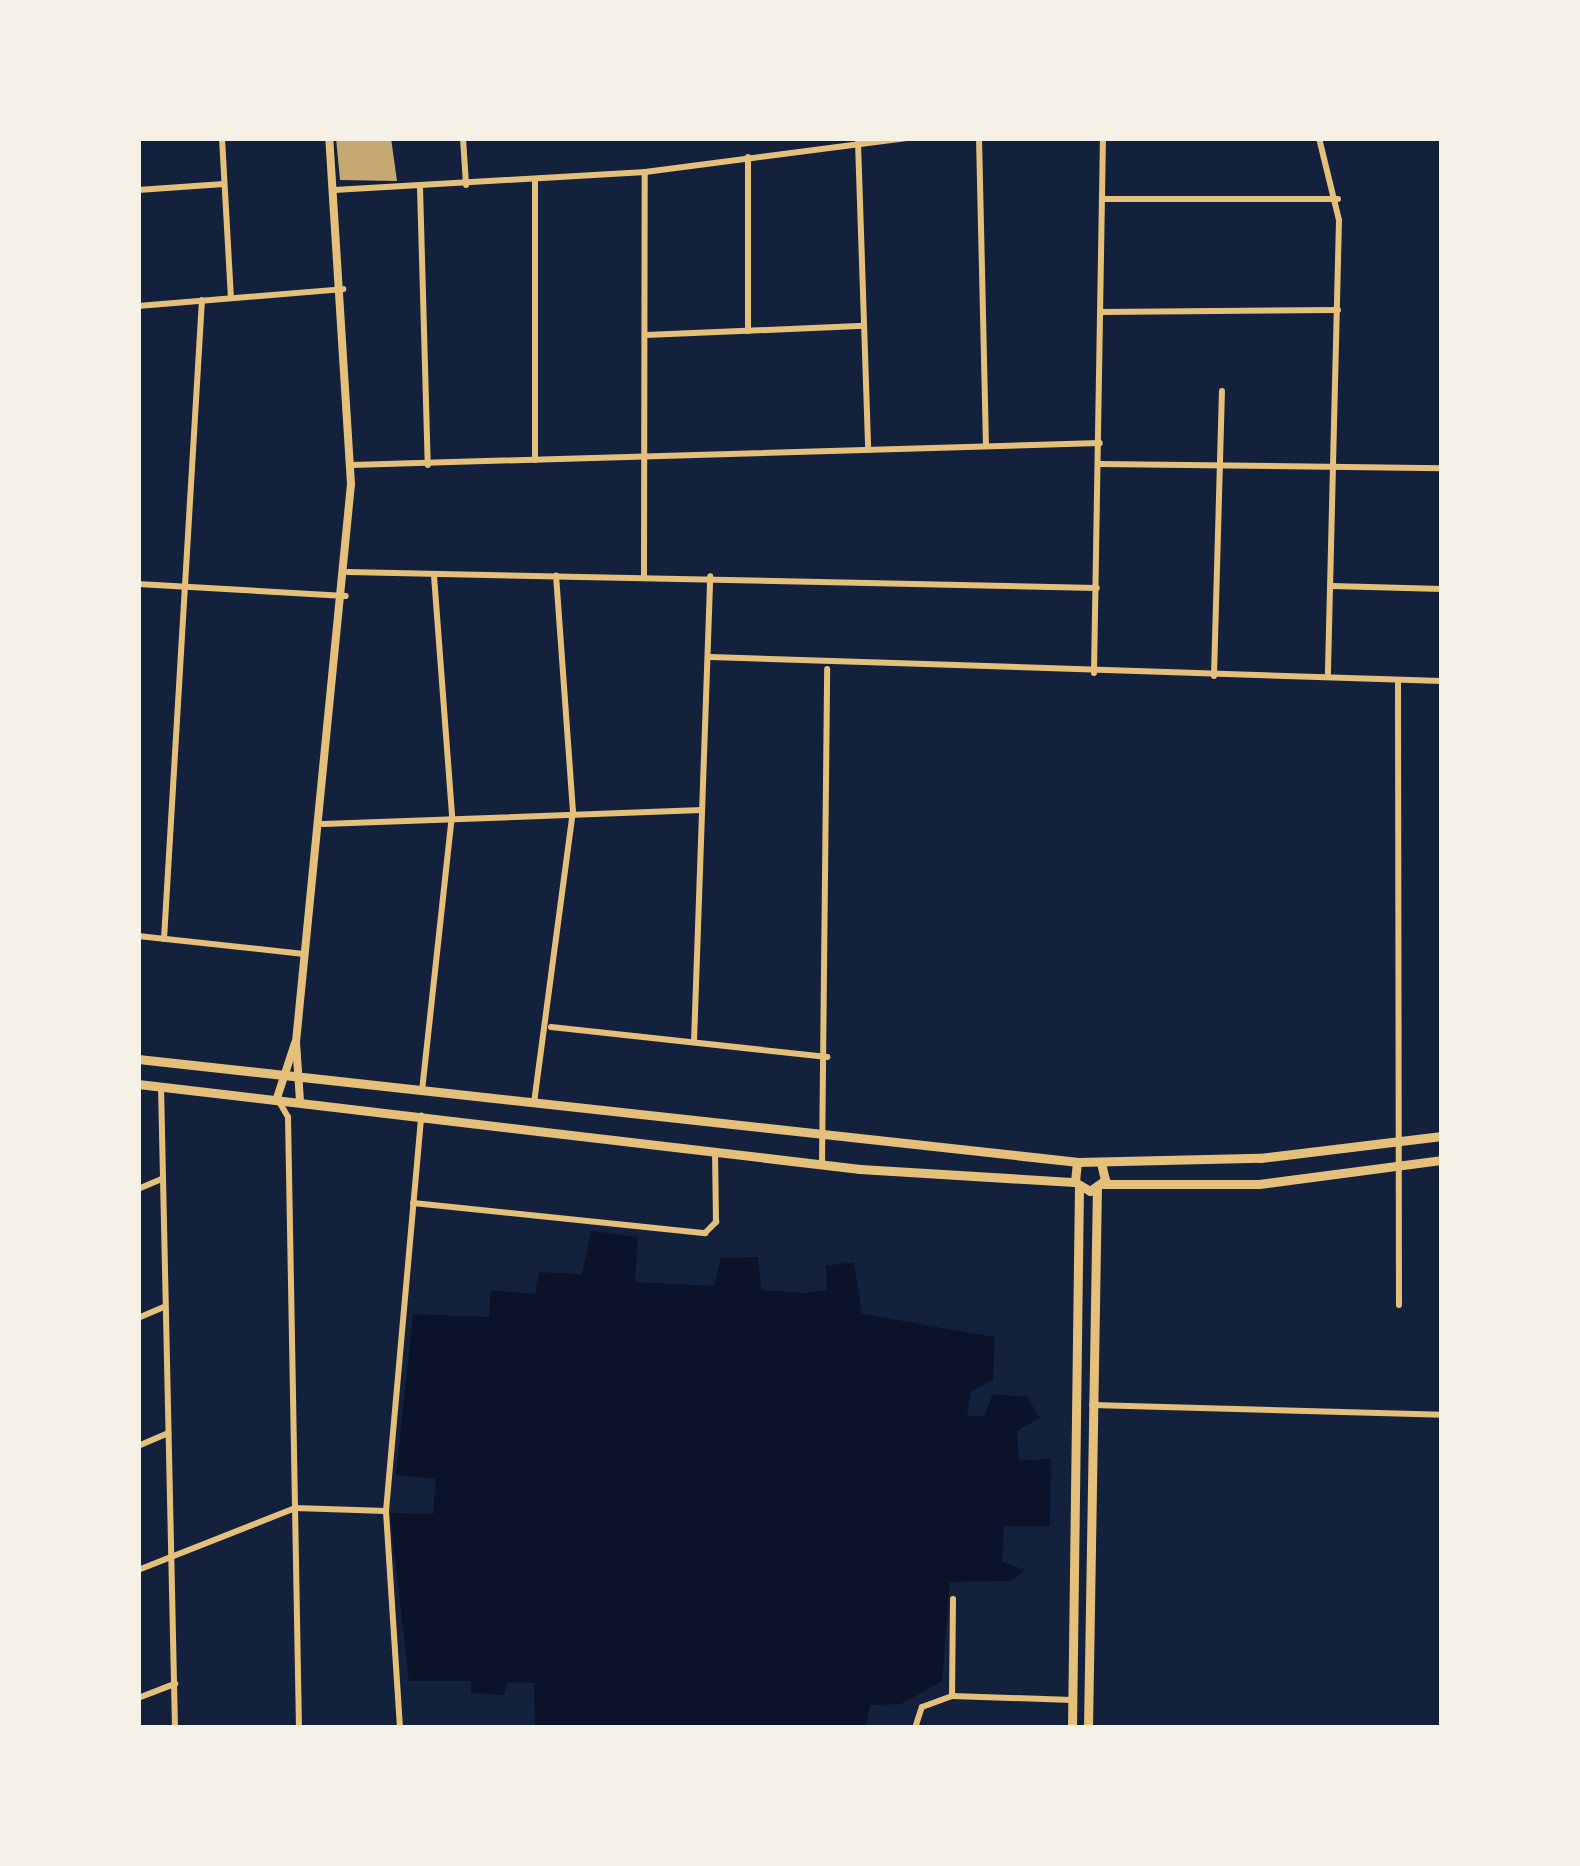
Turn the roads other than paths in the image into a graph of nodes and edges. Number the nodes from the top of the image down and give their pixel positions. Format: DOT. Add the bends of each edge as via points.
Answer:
graph roads {
  1 [pos="222,138"];
  2 [pos="329,138"];
  3 [pos="463,138"];
  4 [pos="907,138"];
  5 [pos="980,138"];
  6 [pos="1103,138"];
  7 [pos="1319,138"];
  8 [pos="858,140"];
  9 [pos="748,157"];
  10 [pos="645,172"];
  11 [pos="535,182"];
  12 [pos="224,184"];
  13 [pos="466,185"];
  14 [pos="420,187"];
  15 [pos="138,190"];
  16 [pos="334,190"];
  17 [pos="1102,199"];
  18 [pos="1338,199"];
  19 [pos="343,289"];
  20 [pos="231,298"];
  21 [pos="202,300"];
  22 [pos="138,306"];
  23 [pos="1338,310"];
  24 [pos="1102,312"];
  25 [pos="866,326"];
  26 [pos="748,331"];
  27 [pos="646,335"];
  28 [pos="1222,392"];
  29 [pos="1100,443"];
  30 [pos="986,446"];
  31 [pos="868,450"];
  32 [pos="644,458"];
  33 [pos="535,461"];
  34 [pos="1100,464"];
  35 [pos="1220,464"];
  36 [pos="428,465"];
  37 [pos="1334,465"];
  38 [pos="352,466"];
  39 [pos="1442,468"];
  40 [pos="348,572"];
  41 [pos="644,574"];
  42 [pos="434,575"];
  43 [pos="556,576"];
  44 [pos="710,576"];
  45 [pos="138,584"];
  46 [pos="183,586"];
  47 [pos="1332,586"];
  48 [pos="1097,588"];
  49 [pos="1442,589"];
  50 [pos="346,596"];
  51 [pos="710,657"];
  52 [pos="826,669"];
  53 [pos="1094,673"];
  54 [pos="1214,676"];
  55 [pos="1328,678"];
  56 [pos="1398,680"];
  57 [pos="1442,681"];
  58 [pos="702,809"];
  59 [pos="573,812"];
  60 [pos="452,814"];
  61 [pos="323,824"];
  62 [pos="138,936"];
  63 [pos="164,939"];
  64 [pos="308,955"];
  65 [pos="551,1027"];
  66 [pos="296,1042"];
  67 [pos="694,1042"];
  68 [pos="827,1057"];
  69 [pos="138,1059"];
  70 [pos="280,1075"];
  71 [pos="301,1078"];
  72 [pos="138,1084"];
  73 [pos="160,1086"];
  74 [pos="422,1092"];
  75 [pos="277,1098"];
  76 [pos="300,1101"];
  77 [pos="534,1105"];
  78 [pos="421,1116"];
  79 [pos="287,1117"];
  80 [pos="1442,1136"];
  81 [pos="826,1139"];
  82 [pos="1400,1142"];
  83 [pos="715,1151"];
  84 [pos="1442,1160"];
  85 [pos="1078,1162"];
  86 [pos="1101,1162"];
  87 [pos="822,1163"];
  88 [pos="1400,1164"];
  89 [pos="161,1179"];
  90 [pos="1077,1185"];
  91 [pos="1100,1186"];
  92 [pos="138,1189"];
  93 [pos="412,1203"];
  94 [pos="1399,1305"];
  95 [pos="164,1307"];
  96 [pos="138,1318"];
  97 [pos="1092,1405"];
  98 [pos="1442,1415"];
  99 [pos="168,1433"];
  100 [pos="138,1446"];
  101 [pos="295,1508"];
  102 [pos="386,1511"];
  103 [pos="170,1556"];
  104 [pos="138,1570"];
  105 [pos="952,1599"];
  106 [pos="175,1684"];
  107 [pos="952,1696"];
  108 [pos="138,1698"];
  109 [pos="1072,1700"];
  110 [pos="176,1728"];
  111 [pos="299,1728"];
  112 [pos="400,1728"];
  113 [pos="915,1728"];
  114 [pos="1072,1728"];
  115 [pos="1088,1728"];
  1 -- 12 [label="street"];
  2 -- 16 [label="street"];
  3 -- 13 [label="street"];
  4 -- 8 [label="street"];
  5 -- 30 [label="street"];
  6 -- 17 [label="street"];
  7 -- 18 [label="street"];
  8 -- 9 [label="street"];
  8 -- 25 [label="street"];
  9 -- 10 [label="street"];
  9 -- 26 [label="street"];
  10 -- 11 [label="street"];
  10 -- 27 [label="street"];
  11 -- 13 [label="street"];
  11 -- 33 [label="street"];
  12 -- 15 [label="street"];
  12 -- 20 [label="street"];
  13 -- 14 [label="street"];
  14 -- 16 [label="street"];
  14 -- 36 [label="street"];
  16 -- 19 [label="street"];
  17 -- 18 [label="street"];
  17 -- 24 [label="street"];
  18 -- 23 [label="street"];
  19 -- 20 [label="street"];
  19 -- 38 [label="street"];
  20 -- 21 [label="street"];
  21 -- 22 [label="street"];
  21 -- 46 [label="street"];
  23 -- 24 [label="street"];
  23 -- 37 [label="street"];
  24 -- 29 [label="street"];
  25 -- 26 [label="street"];
  25 -- 31 [label="street"];
  26 -- 27 [label="street"];
  27 -- 32 [label="street"];
  28 -- 35 [label="street"];
  29 -- 30 [label="street"];
  29 -- 34 [label="street"];
  30 -- 31 [label="street"];
  31 -- 32 [label="street"];
  32 -- 33 [label="street"];
  32 -- 41 [label="street"];
  33 -- 36 [label="street"];
  34 -- 35 [label="street"];
  34 -- 48 [label="street"];
  35 -- 37 [label="street"];
  35 -- 54 [label="street"];
  36 -- 38 [label="street"];
  37 -- 39 [label="street"];
  37 -- 47 [label="street"];
  38 -- 40 [label="street"];
  40 -- 42 [label="street"];
  40 -- 50 [label="street"];
  41 -- 43 [label="street"];
  41 -- 44 [label="street"];
  42 -- 43 [label="street"];
  42 -- 60 [label="street"];
  43 -- 59 [label="street"];
  44 -- 48 [label="street"];
  44 -- 51 [label="street"];
  45 -- 46 [label="street"];
  46 -- 50 [label="street"];
  46 -- 63 [label="street"];
  47 -- 49 [label="street"];
  47 -- 55 [label="street"];
  48 -- 53 [label="street"];
  50 -- 61 [label="street"];
  51 -- 52 [label="street"];
  51 -- 58 [label="street"];
  52 -- 53 [label="street"];
  52 -- 68 [label="street"];
  53 -- 54 [label="street"];
  54 -- 55 [label="street"];
  55 -- 56 [label="street"];
  56 -- 57 [label="street"];
  56 -- 82 [label="street"];
  58 -- 59 [label="street"];
  58 -- 67 [label="street"];
  59 -- 60 [label="street"];
  59 -- 65 [label="street"];
  60 -- 61 [label="street"];
  60 -- 74 [label="street"];
  61 -- 64 [label="street"];
  62 -- 63 [label="street"];
  63 -- 64 [label="street"];
  64 -- 66 [label="street"];
  65 -- 67 [label="street"];
  65 -- 77 [label="street"];
  66 -- 70 [label="street"];
  66 -- 71 [label="street"];
  67 -- 68 [label="street"];
  68 -- 81 [label="street"];
  69 -- 70 [label="main road"];
  70 -- 71 [label="main road"];
  70 -- 75 [label="street"];
  71 -- 74 [label="main road"];
  71 -- 76 [label="street"];
  72 -- 73 [label="main road"];
  73 -- 75 [label="main road"];
  73 -- 89 [label="street"];
  74 -- 77 [label="main road"];
  75 -- 76 [label="main road"];
  75 -- 79 [label="street"];
  76 -- 78 [label="main road"];
  76 -- 79 [label="street"];
  77 -- 81 [label="main road"];
  78 -- 83 [label="main road"];
  78 -- 93 [label="street"];
  79 -- 101 [label="street"];
  80 -- 82 [label="main road"];
  81 -- 85 [label="main road"];
  81 -- 87 [label="street"];
  82 -- 86 [label="main road"];
  82 -- 88 [label="street"];
  83 -- 87 [label="main road"];
  83 -- 93 [label="street" via="716,1222 705,1233"];
  84 -- 88 [label="main road"];
  85 -- 86 [label="main road"];
  85 -- 90 [label="main road"];
  86 -- 91 [label="main road"];
  87 -- 90 [label="main road"];
  88 -- 91 [label="main road" via="1259,1184"];
  88 -- 94 [label="street"];
  89 -- 92 [label="street"];
  89 -- 95 [label="street"];
  90 -- 91 [label="main road"];
  90 -- 109 [label="main road"];
  91 -- 97 [label="main road"];
  93 -- 102 [label="street"];
  95 -- 96 [label="street"];
  95 -- 99 [label="street"];
  97 -- 98 [label="street"];
  97 -- 115 [label="main road"];
  99 -- 100 [label="street"];
  99 -- 103 [label="street"];
  101 -- 102 [label="street"];
  101 -- 103 [label="street"];
  101 -- 111 [label="street"];
  102 -- 112 [label="street"];
  103 -- 104 [label="street"];
  103 -- 106 [label="street"];
  105 -- 107 [label="street"];
  106 -- 108 [label="street"];
  106 -- 110 [label="street"];
  107 -- 109 [label="street"];
  107 -- 113 [label="street" via="922,1707"];
  109 -- 114 [label="main road"];
}
